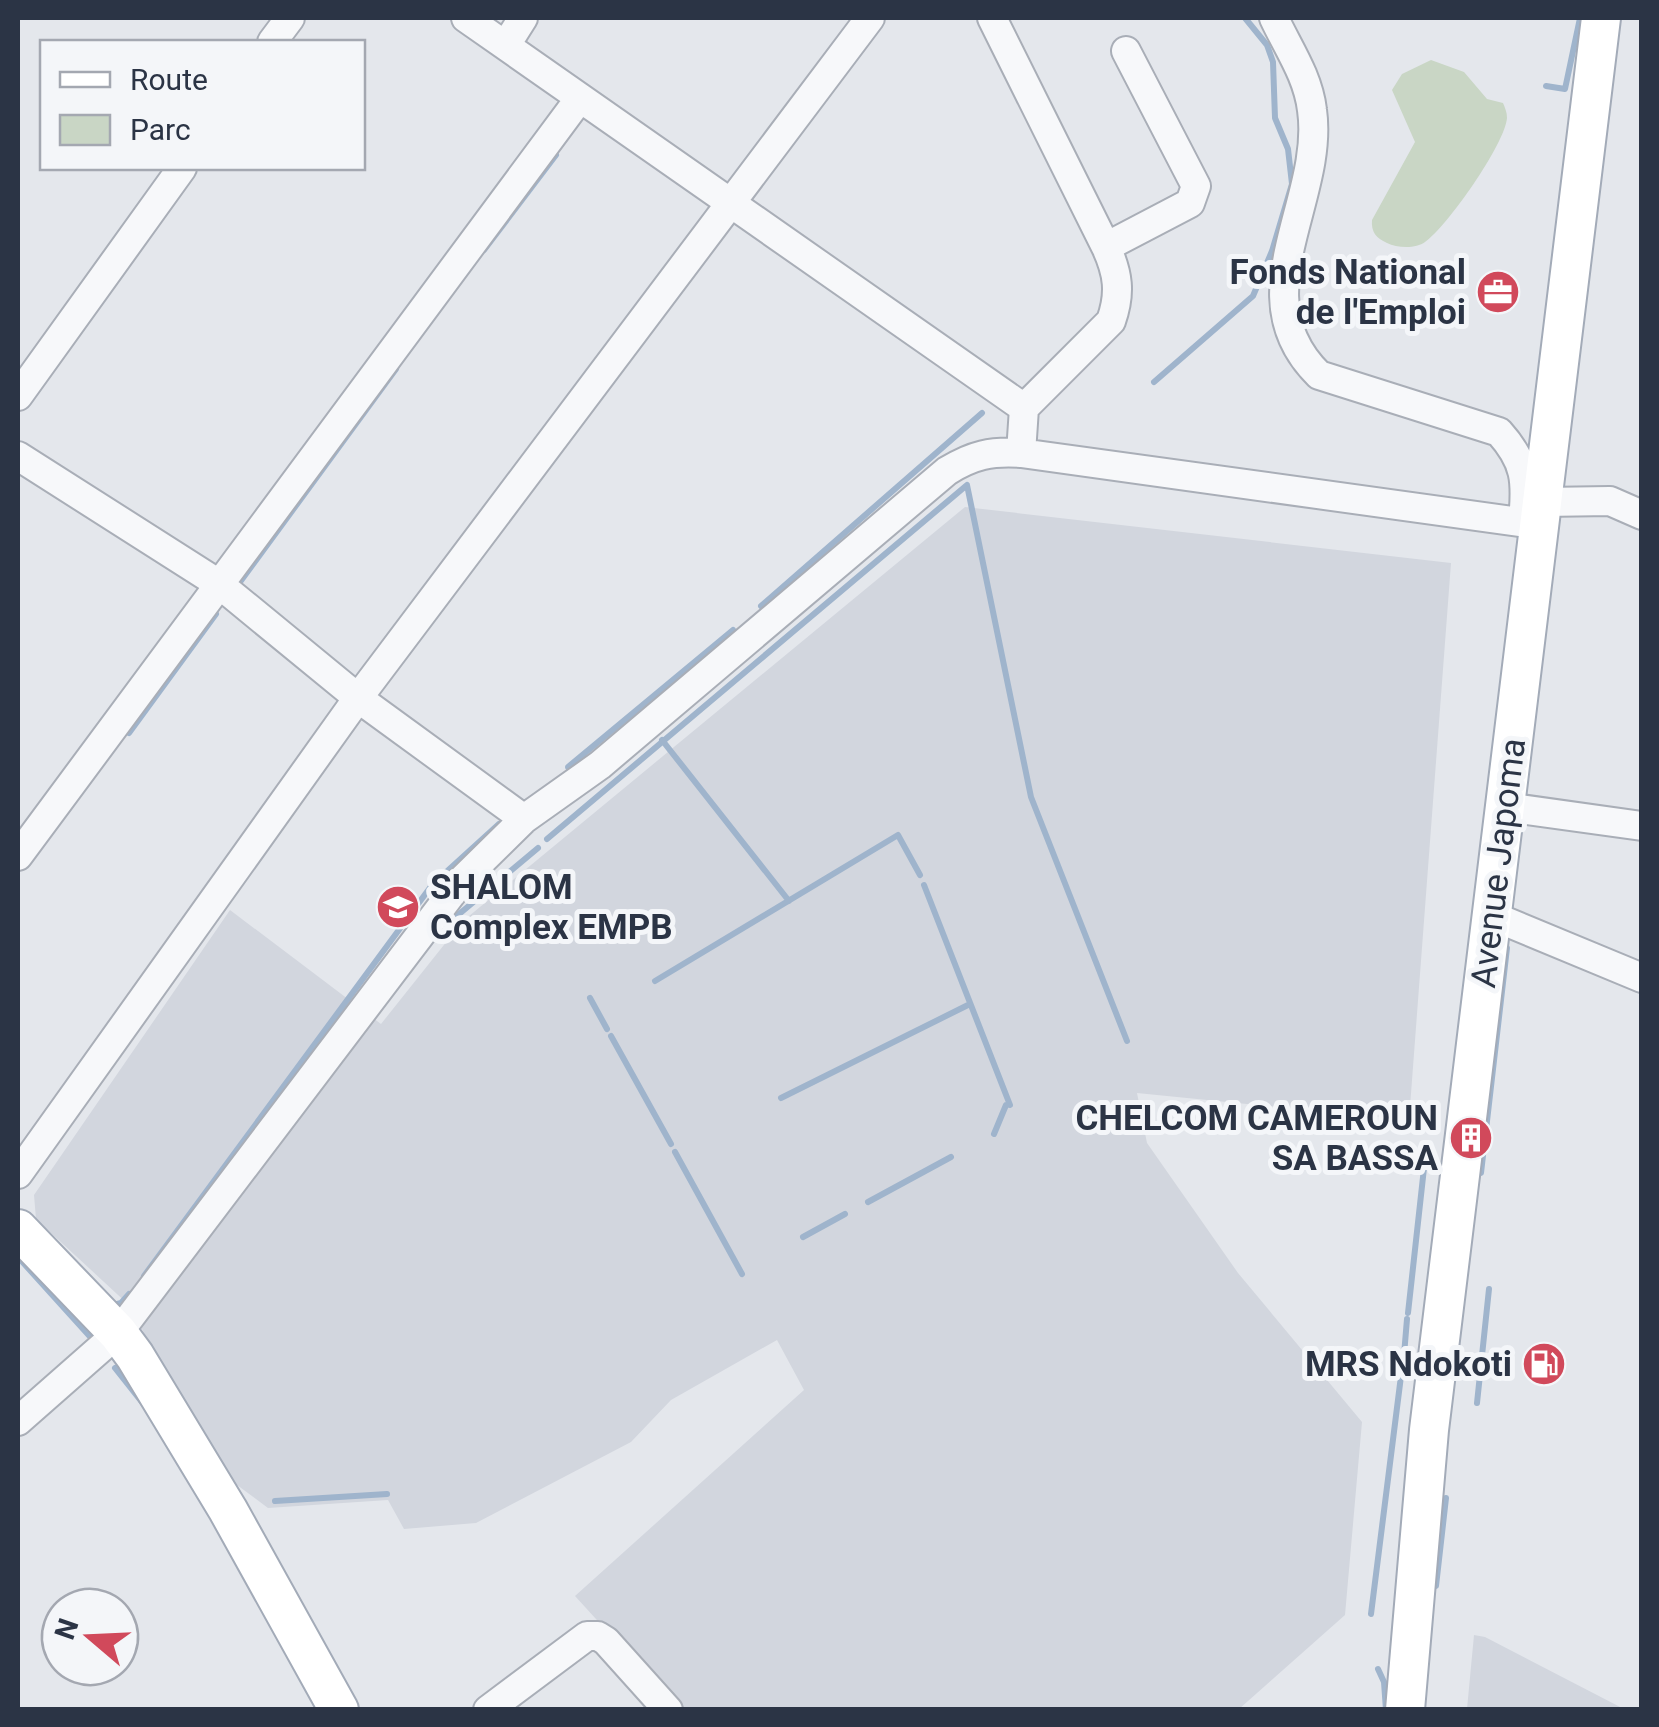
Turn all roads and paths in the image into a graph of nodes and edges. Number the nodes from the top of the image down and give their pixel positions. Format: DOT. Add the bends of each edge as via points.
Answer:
graph roads {
  1 [pos="290,18"];
  2 [pos="466,18"];
  3 [pos="523,18"];
  4 [pos="870,18"];
  5 [pos="992,18"];
  6 [pos="1274,18"];
  7 [pos="1602,18"];
  8 [pos="274,40"];
  9 [pos="506,45"];
  10 [pos="1126,51"];
  11 [pos="580,98"];
  12 [pos="181,170"];
  13 [pos="732,204"];
  14 [pos="1106,247"];
  15 [pos="18,396"];
  16 [pos="1024,408"];
  17 [pos="1021,453"];
  18 [pos="18,456"];
  19 [pos="1642,515"];
  20 [pos="1536,516"];
  21 [pos="220,584"];
  22 [pos="358,698"];
  23 [pos="1506,807"];
  24 [pos="524,819"];
  25 [pos="1642,826"];
  26 [pos="18,856"];
  27 [pos="1490,915"];
  28 [pos="1642,978"];
  29 [pos="18,1174"];
  30 [pos="18,1229"];
  31 [pos="118,1333"];
  32 [pos="18,1420"];
  33 [pos="490,1709"];
  34 [pos="338,1710"];
  35 [pos="668,1710"];
  36 [pos="1404,1710"];
  1 -- 8 [label="street"];
  2 -- 9 [label="street"];
  3 -- 9 [label="street"];
  4 -- 13 [label="street"];
  5 -- 14 [label="street"];
  6 -- 20 [label="street" via="1302,71 1312,109 1313,149 1281,288 1305,361 1319,375 1498,432 1518,453"];
  7 -- 20 [label="main road, Avenue Japoma"];
  9 -- 11 [label="street"];
  10 -- 14 [label="street" via="1196,186 1190,203"];
  11 -- 13 [label="street"];
  11 -- 21 [label="street"];
  12 -- 15 [label="street"];
  13 -- 16 [label="street"];
  13 -- 22 [label="street"];
  14 -- 16 [label="street" via="1118,282 1112,321"];
  16 -- 17 [label="street"];
  17 -- 20 [label="street"];
  17 -- 24 [label="street" via="990,451 947,470 600,765"];
  18 -- 21 [label="street"];
  19 -- 20 [label="street" via="1610,501"];
  20 -- 23 [label="main road, Avenue Japoma"];
  21 -- 22 [label="street"];
  21 -- 26 [label="street"];
  22 -- 24 [label="street"];
  22 -- 29 [label="street"];
  23 -- 25 [label="street"];
  23 -- 27 [label="main road, Avenue Japoma"];
  24 -- 31 [label="street" via="444,902"];
  27 -- 28 [label="street"];
  27 -- 36 [label="main road, Avenue Japoma" via="1429,1430"];
  30 -- 31 [label="main road"];
  31 -- 32 [label="street"];
  31 -- 34 [label="main road" via="228,1510"];
  33 -- 35 [label="street" via="587,1636 598,1636"];
}
